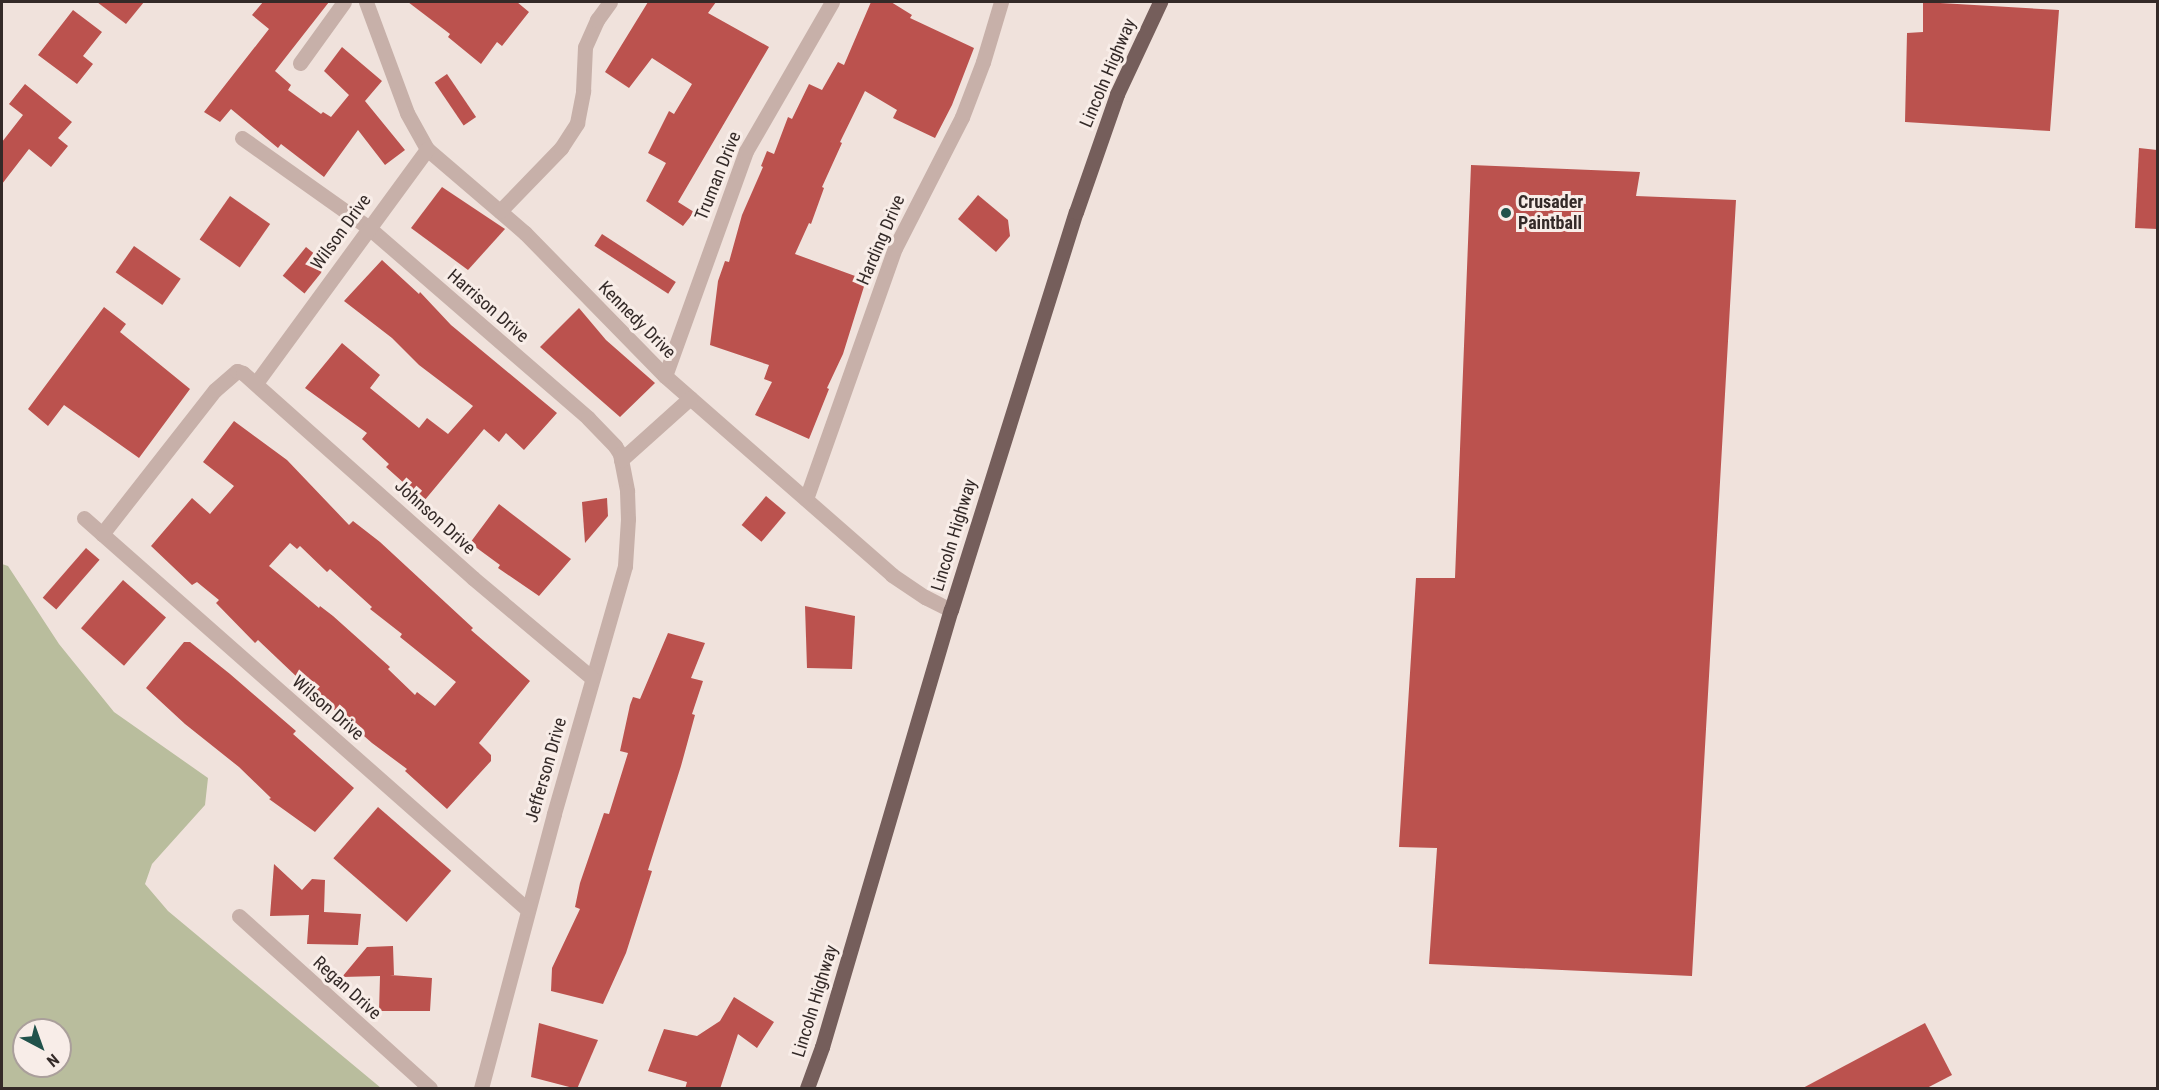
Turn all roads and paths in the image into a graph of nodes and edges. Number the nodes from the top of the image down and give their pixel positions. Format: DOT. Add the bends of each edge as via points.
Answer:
graph roads {
  1 [pos="344,2"];
  2 [pos="366,2"];
  3 [pos="610,2"];
  4 [pos="832,2"];
  5 [pos="1001,2"];
  6 [pos="1160,2"];
  7 [pos="300,63"];
  8 [pos="242,138"];
  9 [pos="427,149"];
  10 [pos="500,210"];
  11 [pos="369,228"];
  12 [pos="665,376"];
  13 [pos="256,382"];
  14 [pos="690,398"];
  15 [pos="621,460"];
  16 [pos="806,499"];
  17 [pos="84,518"];
  18 [pos="102,534"];
  19 [pos="951,610"];
  20 [pos="592,678"];
  21 [pos="528,910"];
  22 [pos="238,916"];
  23 [pos="430,1089"];
  24 [pos="481,1089"];
  25 [pos="807,1089"];
  1 -- 7 [label="street"];
  2 -- 9 [label="street, Kennedy Drive" via="407,113"];
  3 -- 10 [label="street" via="585,47 577,123 561,148"];
  4 -- 12 [label="street, Truman Drive" via="746,151"];
  5 -- 16 [label="street, Harding Drive" via="963,117 896,248"];
  6 -- 19 [label="main road, Lincoln Highway" via="1117,94 1095,153"];
  8 -- 11 [label="street, Harrison Drive"];
  9 -- 10 [label="street, Kennedy Drive"];
  9 -- 11 [label="street, Wilson Drive"];
  10 -- 12 [label="street, Kennedy Drive"];
  11 -- 13 [label="street, Wilson Drive"];
  11 -- 15 [label="street, Harrison Drive" via="588,418 615,446"];
  12 -- 14 [label="street, Kennedy Drive"];
  13 -- 18 [label="street" via="237,371 216,390"];
  13 -- 20 [label="street, Johnson Drive" via="473,578"];
  14 -- 15 [label="street"];
  14 -- 16 [label="street, Kennedy Drive"];
  15 -- 20 [label="street, Jefferson Drive" via="628,519 625,566"];
  16 -- 19 [label="street, Kennedy Drive" via="892,575"];
  17 -- 18 [label="street, Wilson Drive"];
  18 -- 21 [label="street, Wilson Drive"];
  19 -- 25 [label="main road, Lincoln Highway"];
  20 -- 21 [label="street, Jefferson Drive"];
  21 -- 24 [label="street, Jefferson Drive"];
  22 -- 23 [label="street, Regan Drive"];
}
